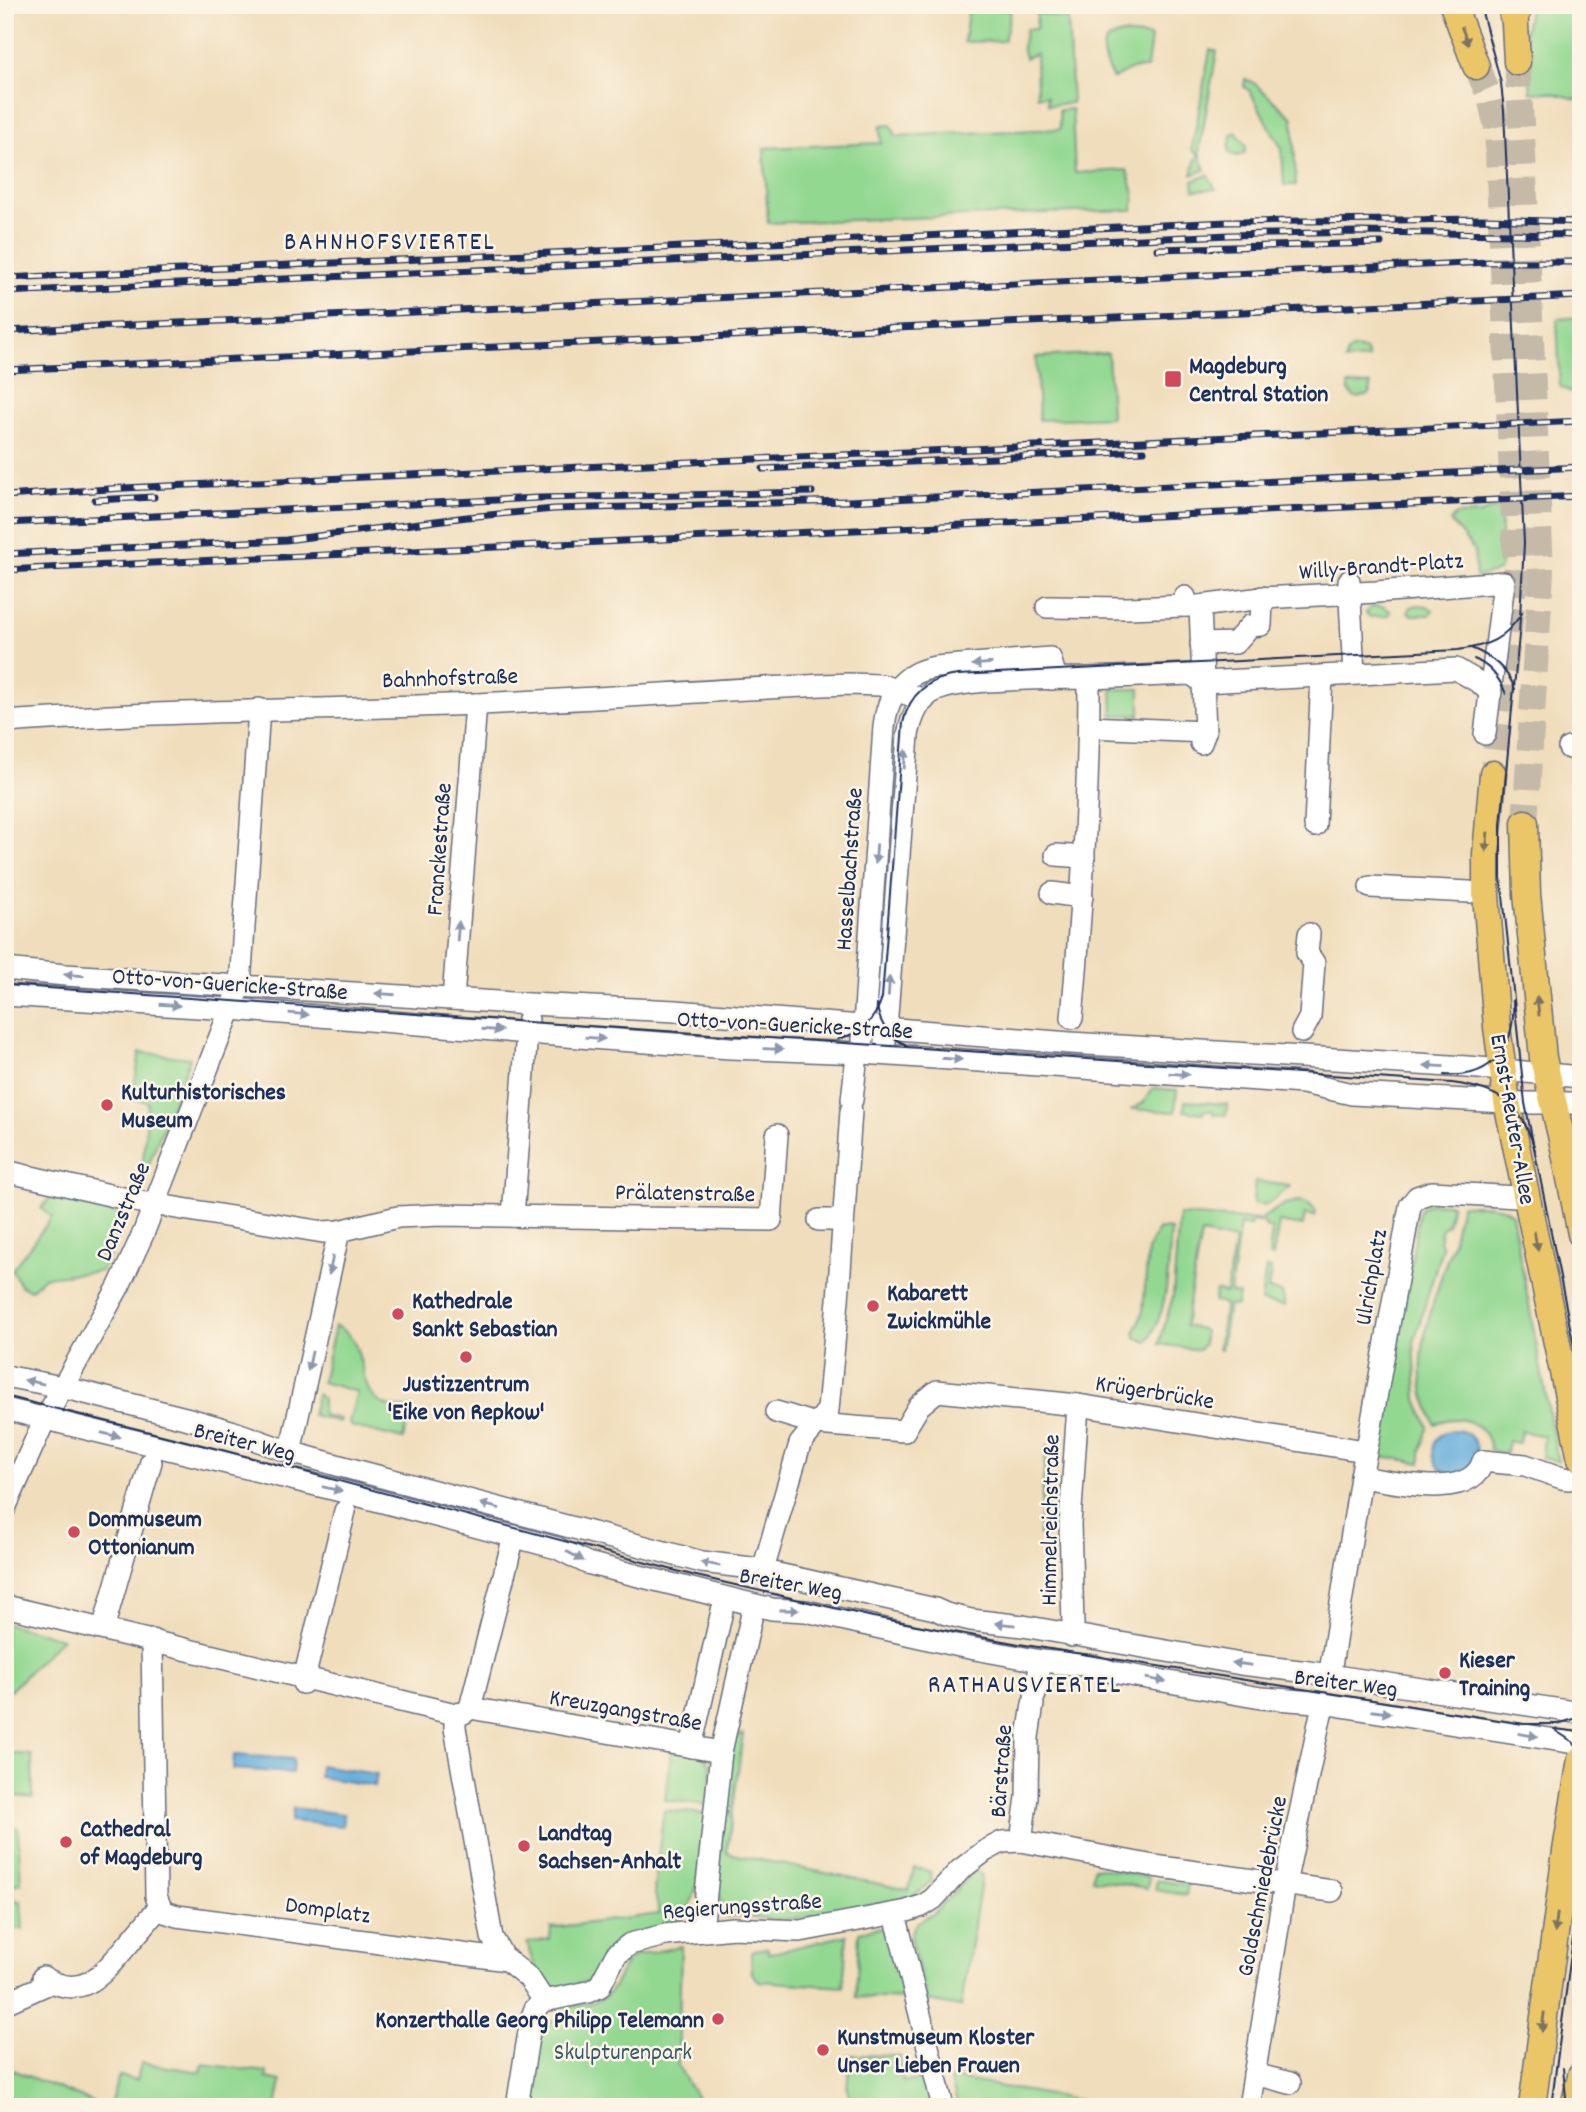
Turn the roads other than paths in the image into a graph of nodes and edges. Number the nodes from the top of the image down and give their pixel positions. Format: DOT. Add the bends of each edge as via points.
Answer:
graph roads {
  1 [pos="1453,5"];
  2 [pos="1516,8"];
  3 [pos="1517,62"];
  4 [pos="1476,66"];
  5 [pos="1346,588"];
  6 [pos="1258,598"];
  7 [pos="1190,603"];
  8 [pos="1047,607"];
  9 [pos="1201,643"];
  10 [pos="1352,657"];
  11 [pos="1240,660"];
  12 [pos="1322,676"];
  13 [pos="1089,678"];
  14 [pos="1052,679"];
  15 [pos="1203,682"];
  16 [pos="895,691"];
  17 [pos="1491,693"];
  18 [pos="924,700"];
  19 [pos="476,704"];
  20 [pos="259,709"];
  21 [pos="5,722"];
  22 [pos="1089,727"];
  23 [pos="1485,734"];
  24 [pos="1493,774"];
  25 [pos="1525,823"];
  26 [pos="1315,827"];
  27 [pos="1056,855"];
  28 [pos="1086,876"];
  29 [pos="1370,887"];
  30 [pos="1470,892"];
  31 [pos="1052,893"];
  32 [pos="1308,934"];
  33 [pos="5,969"];
  34 [pos="240,985"];
  35 [pos="5,995"];
  36 [pos="453,999"];
  37 [pos="529,1004"];
  38 [pos="231,1009"];
  39 [pos="1072,1018"];
  40 [pos="864,1027"];
  41 [pos="886,1029"];
  42 [pos="527,1032"];
  43 [pos="1302,1032"];
  44 [pos="884,1054"];
  45 [pos="859,1058"];
  46 [pos="1503,1070"];
  47 [pos="1546,1074"];
  48 [pos="1581,1077"];
  49 [pos="1507,1102"];
  50 [pos="1553,1103"];
  51 [pos="1581,1103"];
  52 [pos="777,1135"];
  53 [pos="5,1171"];
  54 [pos="1526,1196"];
  55 [pos="155,1204"];
  56 [pos="513,1216"];
  57 [pos="819,1220"];
  58 [pos="843,1220"];
  59 [pos="339,1231"];
  60 [pos="1581,1234"];
  61 [pos="5,1376"];
  62 [pos="62,1387"];
  63 [pos="1078,1405"];
  64 [pos="5,1409"];
  65 [pos="776,1412"];
  66 [pos="45,1419"];
  67 [pos="816,1424"];
  68 [pos="1365,1451"];
  69 [pos="290,1452"];
  70 [pos="151,1462"];
  71 [pos="1575,1469"];
  72 [pos="1361,1477"];
  73 [pos="5,1508"];
  74 [pos="345,1511"];
  75 [pos="514,1536"];
  76 [pos="765,1563"];
  77 [pos="5,1606"];
  78 [pos="722,1611"];
  79 [pos="752,1615"];
  80 [pos="103,1629"];
  81 [pos="1072,1636"];
  82 [pos="152,1640"];
  83 [pos="1041,1661"];
  84 [pos="1331,1666"];
  85 [pos="699,1676"];
  86 [pos="304,1680"];
  87 [pos="737,1682"];
  88 [pos="1322,1709"];
  89 [pos="463,1711"];
  90 [pos="1581,1713"];
  91 [pos="1581,1744"];
  92 [pos="691,1747"];
  93 [pos="721,1752"];
  94 [pos="1581,1759"];
  95 [pos="1021,1841"];
  96 [pos="1285,1884"];
  97 [pos="1332,1891"];
  98 [pos="159,1907"];
  99 [pos="895,1914"];
  100 [pos="702,1931"];
  101 [pos="506,1960"];
  102 [pos="544,2001"];
  103 [pos="5,2003"];
  104 [pos="1254,2074"];
  105 [pos="1581,2075"];
  106 [pos="1290,2083"];
  107 [pos="517,2107"];
  108 [pos="943,2107"];
  109 [pos="1249,2107"];
  110 [pos="1532,2107"];
  111 [pos="1574,2107"];
  1 -- 4 [label="main road, one-way"];
  2 -- 3 [label="main road"];
  5 -- 6 [label="street, Willy-Brandt-Platz"];
  5 -- 10 [label="street"];
  5 -- 17 [label="street, Willy-Brandt-Platz" via="1504,583"];
  6 -- 7 [label="street, Willy-Brandt-Platz"];
  6 -- 11 [label="street" via="1262,625 1250,626"];
  7 -- 8 [label="street, Willy-Brandt-Platz"];
  7 -- 9 [label="street"];
  9 -- 11 [label="street"];
  9 -- 15 [label="street"];
  10 -- 12 [label="street"];
  10 -- 17 [label="street" via="1456,669"];
  11 -- 12 [label="street"];
  11 -- 15 [label="street"];
  12 -- 26 [label="street"];
  13 -- 14 [label="street"];
  13 -- 15 [label="street" via="1191,674"];
  13 -- 22 [label="street"];
  14 -- 16 [label="street, one-way" via="1050,658 930,668 906,679"];
  14 -- 18 [label="street" via="954,686 937,690"];
  15 -- 22 [label="street" via="1203,738"];
  16 -- 18 [label="street, Bahnhofstraße"];
  16 -- 19 [label="street, Bahnhofstraße" via="881,685 847,684"];
  16 -- 40 [label="street, Hasselbachstraße, one-way" via="885,718"];
  17 -- 23 [label="street"];
  41 -- 18 [label="street, Hasselbachstraße, one-way" via="906,743 912,719"];
  19 -- 20 [label="street, Bahnhofstraße"];
  36 -- 19 [label="street, Franckestraße, one-way"];
  20 -- 21 [label="street, Bahnhofstraße"];
  20 -- 34 [label="street, Danzstraße"];
  22 -- 28 [label="street"];
  24 -- 46 [label="main road, Ernst-Reuter-Allee, one-way" via="1486,895"];
  47 -- 25 [label="main road, Ernst-Reuter-Allee, one-way" via="1527,894"];
  27 -- 28 [label="street"];
  28 -- 31 [label="street"];
  28 -- 39 [label="street"];
  29 -- 30 [label="street"];
  32 -- 43 [label="street" via="1307,953 1314,962 1310,1017"];
  34 -- 33 [label="street, Otto-von-Guericke-Straße, one-way"];
  36 -- 34 [label="street, Otto-von-Guericke-Straße, one-way"];
  34 -- 38 [label="street, Danzstraße"];
  35 -- 38 [label="street, Otto-von-Guericke-Straße, one-way"];
  36 -- 37 [label="street, Otto-von-Guericke-Straße"];
  37 -- 40 [label="street, Otto-von-Guericke-Straße"];
  37 -- 42 [label="street"];
  38 -- 42 [label="street, Otto-von-Guericke-Straße, one-way"];
  38 -- 55 [label="street, Danzstraße"];
  40 -- 41 [label="street, Otto-von-Guericke-Straße"];
  40 -- 45 [label="street, Hasselbachstraße"];
  41 -- 44 [label="street, Hasselbachstraße"];
  46 -- 41 [label="street, Otto-von-Guericke-Straße, one-way"];
  42 -- 45 [label="street, Otto-von-Guericke-Straße, one-way"];
  42 -- 56 [label="street"];
  44 -- 45 [label="street, Otto-von-Guericke-Straße"];
  44 -- 49 [label="street, Otto-von-Guericke-Straße, one-way" via="1303,1083 1352,1094"];
  45 -- 58 [label="street, Hasselbachstraße"];
  46 -- 47 [label="street, Otto-von-Guericke-Straße"];
  46 -- 49 [label="main road, Ernst-Reuter-Allee"];
  46 -- 50 [label="street" via="1522,1078"];
  47 -- 48 [label="street, Otto-von-Guericke-Straße"];
  47 -- 50 [label="main road, Ernst-Reuter-Allee"];
  49 -- 50 [label="street, Otto-von-Guericke-Straße"];
  49 -- 54 [label="main road, Ernst-Reuter-Allee"];
  50 -- 51 [label="street, Otto-von-Guericke-Straße"];
  50 -- 60 [label="main road, Ernst-Reuter-Allee"];
  52 -- 56 [label="street, Prälatenstraße" via="771,1220"];
  53 -- 55 [label="street"];
  54 -- 68 [label="street, Ulrichplatz" via="1432,1192 1417,1197 1410,1206"];
  54 -- 71 [label="main road, Ernst-Reuter-Allee, one-way"];
  55 -- 59 [label="street" via="318,1232"];
  55 -- 62 [label="street, Danzstraße" via="119,1286"];
  56 -- 59 [label="street" via="409,1216"];
  57 -- 58 [label="street"];
  58 -- 67 [label="street, Hasselbachstraße" via="844,1300 828,1410"];
  59 -- 69 [label="street, one-way"];
  62 -- 61 [label="street, Breiter Weg, one-way"];
  62 -- 66 [label="street, Danzstraße"];
  62 -- 69 [label="street, Breiter Weg" via="231,1431"];
  63 -- 67 [label="street, Krügerbrücke" via="937,1391 919,1406 904,1431"];
  63 -- 68 [label="street, Krügerbrücke"];
  63 -- 81 [label="street, Himmelreichstraße" via="1070,1524"];
  64 -- 66 [label="street, Breiter Weg"];
  65 -- 67 [label="street"];
  66 -- 73 [label="street, Danzstraße"];
  66 -- 75 [label="street, Breiter Weg, one-way"];
  67 -- 76 [label="street, Hasselbachstraße" via="800,1444"];
  68 -- 72 [label="street, Ulrichplatz"];
  81 -- 69 [label="street, Breiter Weg, one-way" via="971,1620 702,1562"];
  70 -- 80 [label="street"];
  71 -- 72 [label="street" via="1562,1478 1525,1465 1483,1461 1472,1477 1447,1487"];
  72 -- 84 [label="street, Ulrichplatz"];
  74 -- 86 [label="street"];
  75 -- 83 [label="street, Breiter Weg, one-way" via="557,1548 587,1563 717,1597 806,1611"];
  75 -- 89 [label="street"];
  77 -- 80 [label="street"];
  78 -- 85 [label="street"];
  79 -- 87 [label="street"];
  80 -- 82 [label="street"];
  90 -- 81 [label="street, Breiter Weg, one-way"];
  82 -- 86 [label="street"];
  82 -- 98 [label="street"];
  83 -- 91 [label="street, Breiter Weg, one-way"];
  83 -- 95 [label="street, Bärstraße" via="1028,1737"];
  85 -- 87 [label="street"];
  85 -- 92 [label="street"];
  86 -- 89 [label="street"];
  87 -- 93 [label="street"];
  88 -- 96 [label="street, Goldschmiedebrücke"];
  89 -- 92 [label="street, Kreuzgangstraße"];
  89 -- 101 [label="street" via="455,1728 470,1815 491,1933"];
  92 -- 93 [label="street, Kreuzgangstraße"];
  93 -- 100 [label="street, Kreuzgangstraße"];
  94 -- 110 [label="main road, one-way"];
  95 -- 96 [label="street, Regierungsstraße"];
  95 -- 99 [label="street, Regierungsstraße" via="990,1848 926,1903"];
  96 -- 97 [label="street, Regierungsstraße"];
  96 -- 104 [label="street, Goldschmiedebrücke"];
  98 -- 101 [label="street, Domplatz" via="177,1916"];
  98 -- 103 [label="street" via="99,1978 72,1986 47,1979"];
  99 -- 100 [label="street, Regierungsstraße" via="800,1931"];
  99 -- 108 [label="street"];
  100 -- 102 [label="street, Regierungsstraße" via="628,1945 613,1959 599,1987"];
  101 -- 102 [label="street" via="529,1978"];
  102 -- 107 [label="street" via="531,2019"];
  104 -- 106 [label="street"];
  104 -- 109 [label="street, Goldschmiedebrücke"];
  105 -- 111 [label="main road"];
}
